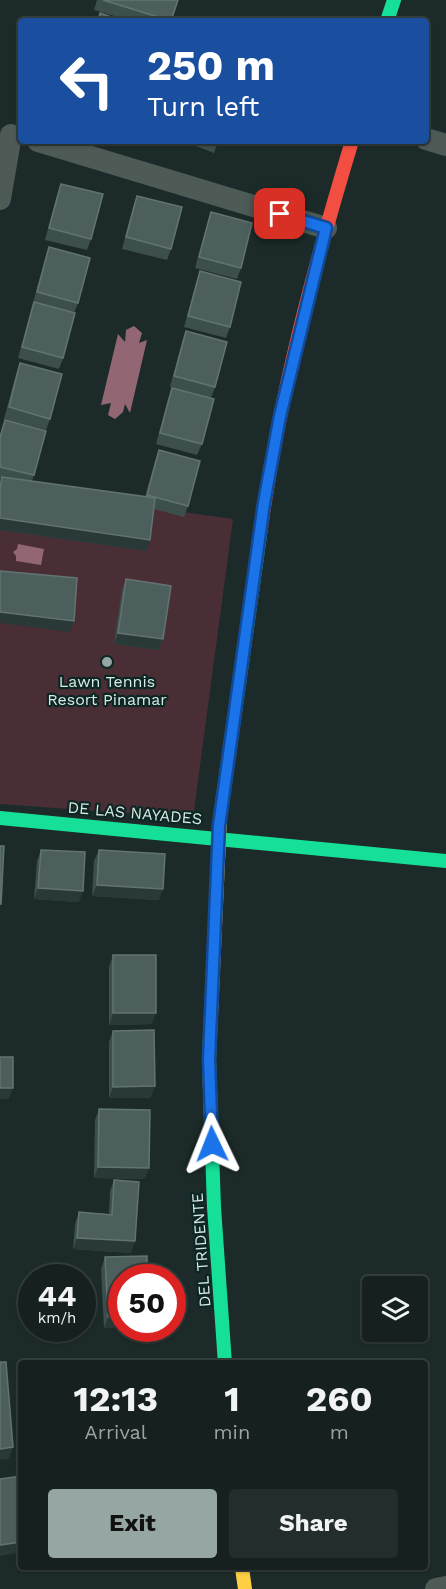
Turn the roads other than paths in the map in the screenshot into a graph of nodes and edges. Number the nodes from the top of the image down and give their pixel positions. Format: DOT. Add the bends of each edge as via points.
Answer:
graph roads {
  1 [pos="394,0"];
  2 [pos="388,18"];
  3 [pos="11,135"];
  4 [pos="429,140"];
  5 [pos="48,144"];
  6 [pos="351,144"];
  7 [pos="446,145"];
  8 [pos="0,199"];
  9 [pos="326,228"];
  10 [pos="0,818"];
  11 [pos="218,837"];
  12 [pos="446,861"];
  13 [pos="225,1360"];
  14 [pos="243,1570"];
  15 [pos="446,1587"];
  16 [pos="244,1589"];
  17 [pos="436,1589"];
  1 -- 2 [label="main road"];
  3 -- 8 [label="street"];
  4 -- 7 [label="street"];
  5 -- 9 [label="street"];
  6 -- 9 [label="main road, DEL TRIDENTE"];
  9 -- 11 [label="main road, DEL TRIDENTE" via="280,416 264,503"];
  10 -- 11 [label="main road, DE LAS NAYADES"];
  11 -- 12 [label="main road, DE LAS NAYADES"];
  11 -- 13 [label="main road, DEL TRIDENTE" via="209,1059 213,1207"];
  14 -- 16 [label="main road"];
  15 -- 17 [label="street"];
}
